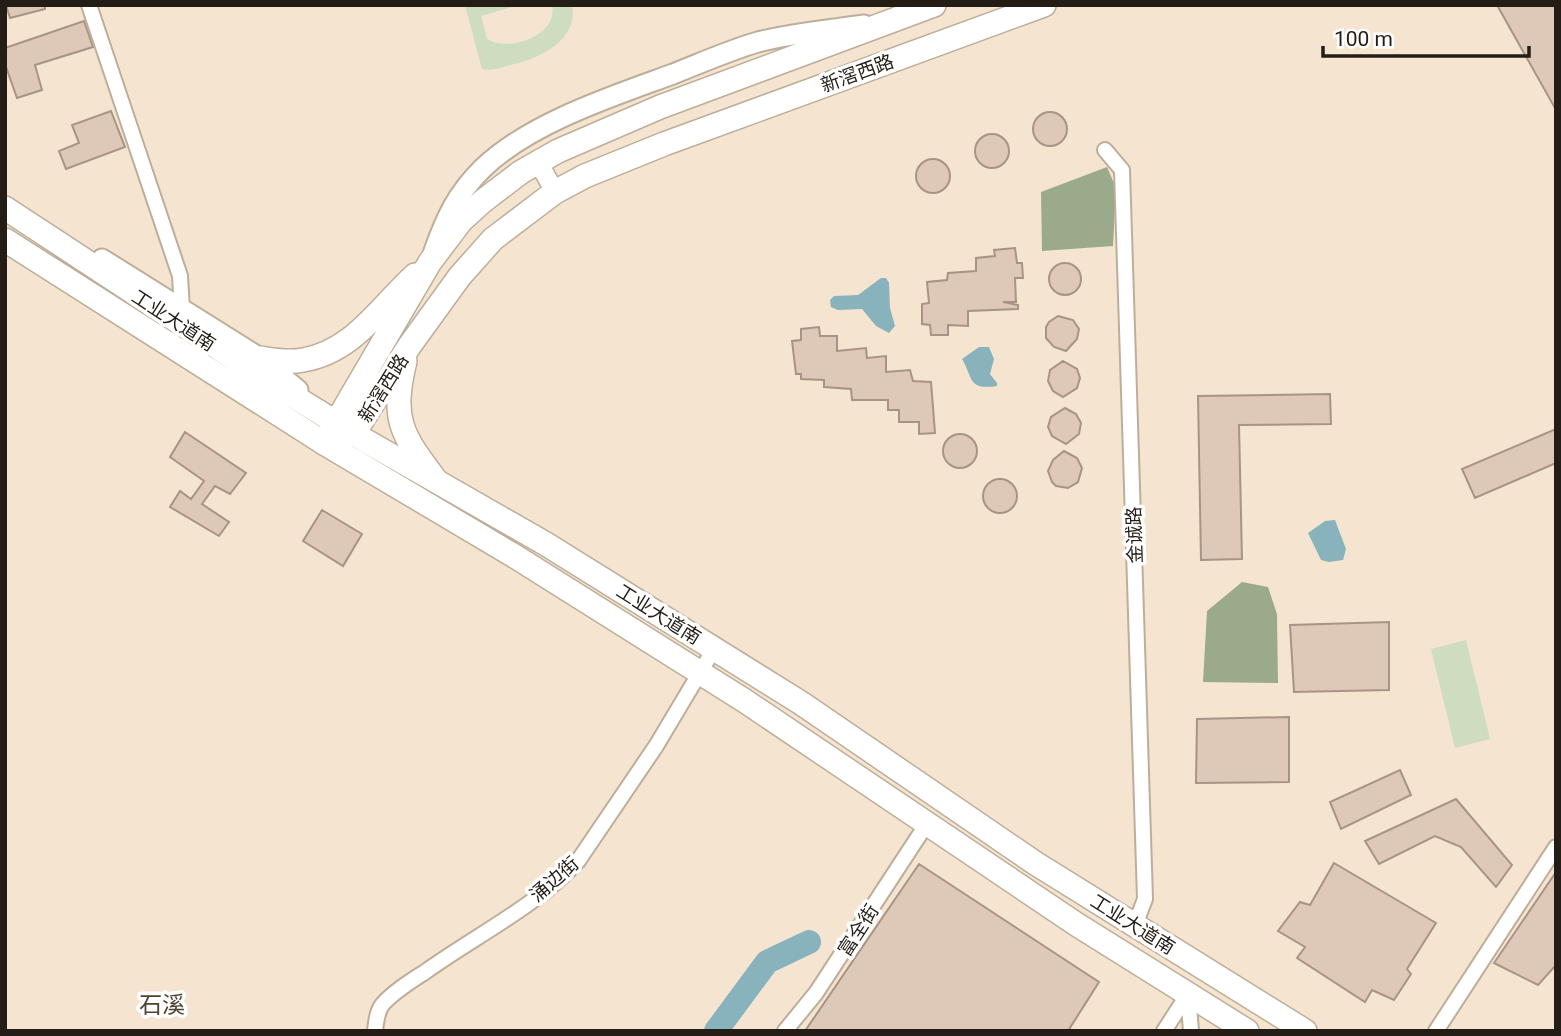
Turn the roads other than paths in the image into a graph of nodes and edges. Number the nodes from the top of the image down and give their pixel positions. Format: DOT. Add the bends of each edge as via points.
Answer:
graph roads {
  1 [pos="89,5"];
  2 [pos="934,5"];
  3 [pos="1044,5"];
  4 [pos="889,21"];
  5 [pos="1105,150"];
  6 [pos="538,162"];
  7 [pos="555,192"];
  8 [pos="5,208"];
  9 [pos="5,240"];
  10 [pos="430,262"];
  11 [pos="182,309"];
  12 [pos="410,345"];
  13 [pos="260,358"];
  14 [pos="345,427"];
  15 [pos="324,443"];
  16 [pos="435,479"];
  17 [pos="714,649"];
  18 [pos="699,672"];
  19 [pos="926,825"];
  20 [pos="1556,847"];
  21 [pos="1135,925"];
  22 [pos="1203,968"];
  23 [pos="1188,994"];
  24 [pos="375,1031"];
  25 [pos="785,1031"];
  26 [pos="1164,1031"];
  27 [pos="1191,1031"];
  28 [pos="1247,1031"];
  29 [pos="1305,1031"];
  30 [pos="1436,1031"];
  1 -- 11 [label="street" via="180,276"];
  2 -- 4 [label="main road, 新滘西路"];
  3 -- 7 [label="main road, 新滘西路" via="664,144"];
  4 -- 6 [label="main road, 新滘西路" via="660,107"];
  4 -- 10 [label="main road" via="757,43 593,104 531,134 484,167 462,191 446,216"];
  5 -- 21 [label="street, 金诚路" via="1122,170 1145,899"];
  6 -- 7 [label="street"];
  6 -- 10 [label="main road, 新滘西路" via="461,221"];
  7 -- 12 [label="main road, 新滘西路" via="493,239"];
  8 -- 11 [label="main road" via="82,247"];
  8 -- 14 [label="main road, 工业大道南"];
  9 -- 15 [label="main road"];
  10 -- 13 [label="main road" via="356,336 303,360"];
  10 -- 14 [label="main road, 新滘西路"];
  11 -- 13 [label="main road"];
  12 -- 14 [label="main road, 新滘西路"];
  12 -- 16 [label="main road" via="400,389 400,421 410,446"];
  13 -- 14 [label="main road"];
  14 -- 15 [label="main road, 新滘西路"];
  14 -- 16 [label="main road, 工业大道南"];
  15 -- 18 [label="main road"];
  16 -- 17 [label="main road, 工业大道南"];
  17 -- 18 [label="street, 涌边街"];
  17 -- 21 [label="main road, 工业大道南"];
  18 -- 19 [label="main road"];
  18 -- 24 [label="street, 涌边街" via="656,746 578,861 544,891 393,995 380,1010"];
  19 -- 23 [label="main road"];
  19 -- 25 [label="street, 富全街" via="816,993"];
  20 -- 30 [label="street"];
  21 -- 22 [label="main road, 工业大道南"];
  22 -- 23 [label="main road"];
  22 -- 29 [label="main road, 工业大道南"];
  23 -- 26 [label="street"];
  23 -- 27 [label="street"];
  23 -- 28 [label="main road"];
}
